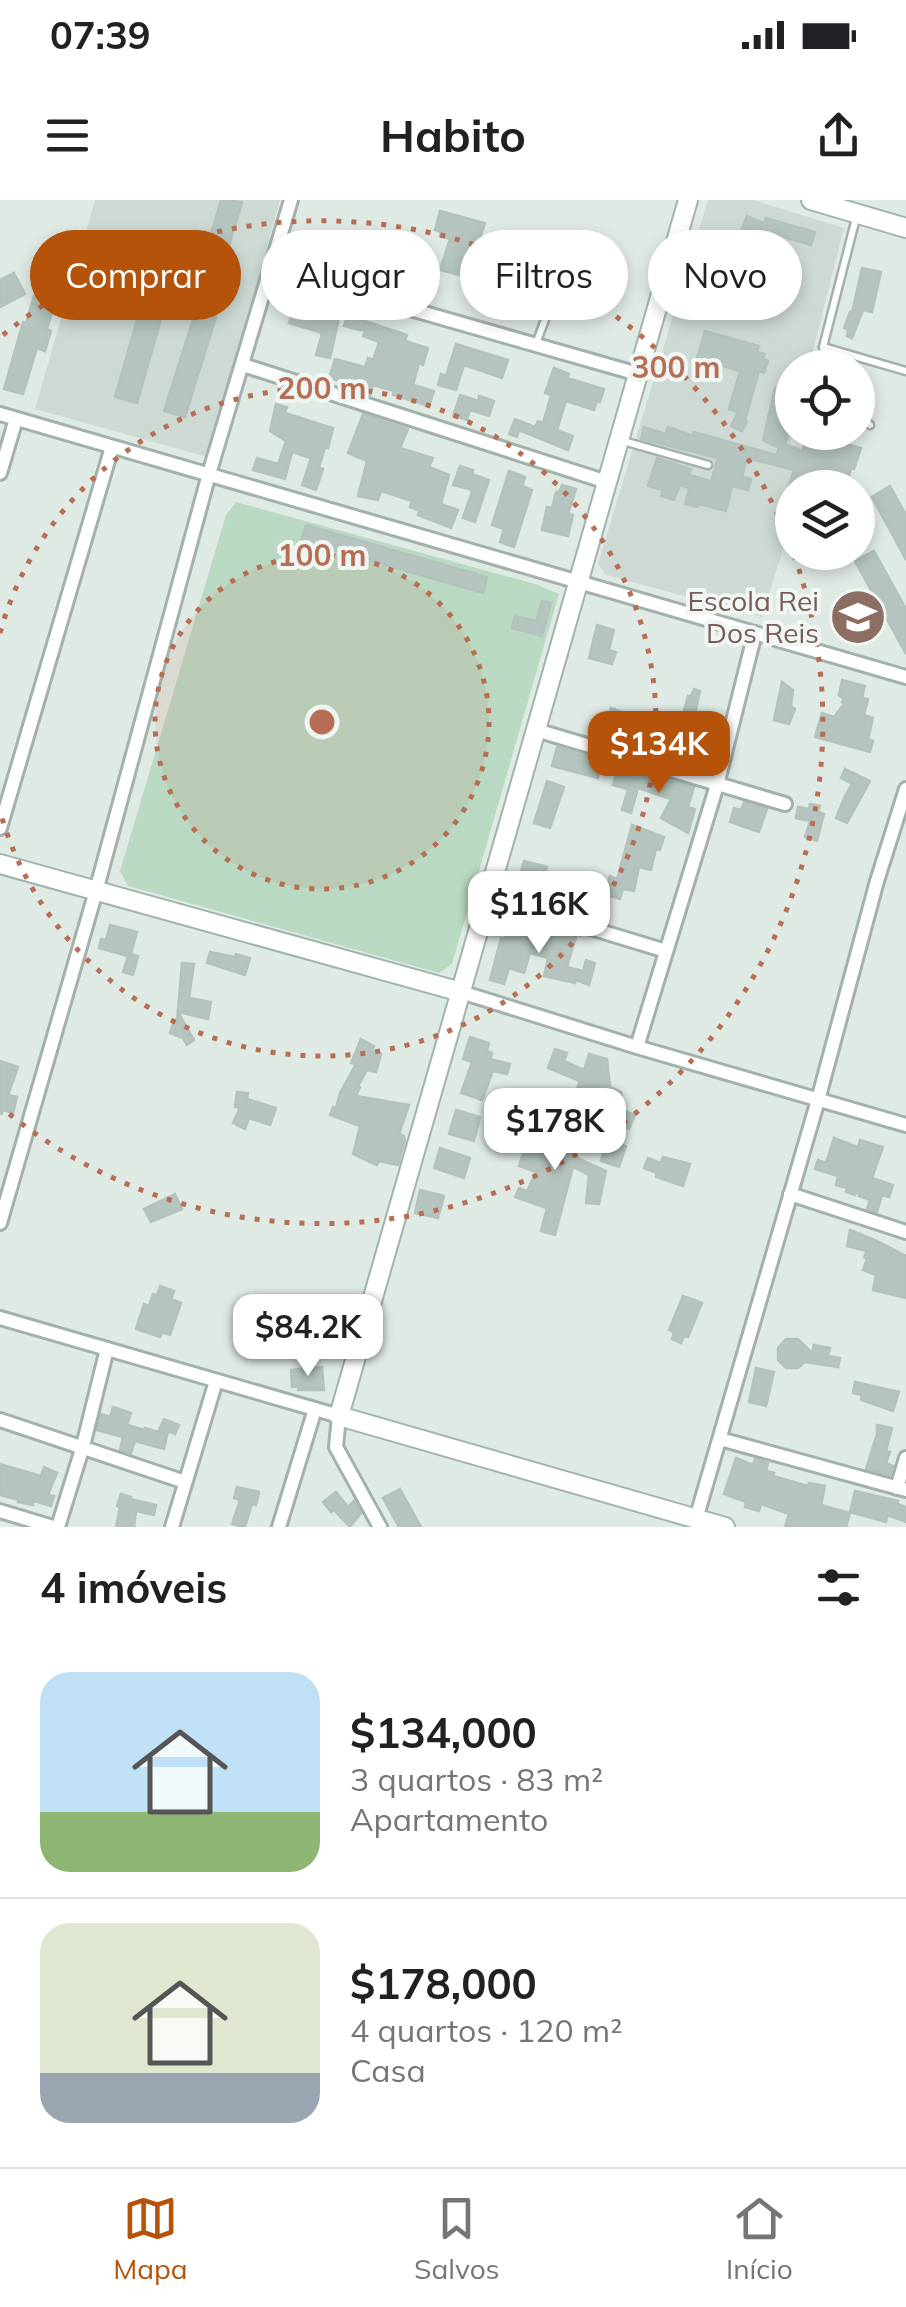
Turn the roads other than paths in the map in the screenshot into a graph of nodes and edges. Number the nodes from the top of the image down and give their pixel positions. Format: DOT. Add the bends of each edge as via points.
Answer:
graph roads {
  1 [pos="291,200"];
  2 [pos="688,200"];
  3 [pos="811,200"];
  4 [pos="867,210"];
  5 [pos="906,228"];
  6 [pos="282,230"];
  7 [pos="261,301"];
  8 [pos="440,318"];
  9 [pos="545,320"];
  10 [pos="536,345"];
  11 [pos="823,347"];
  12 [pos="824,350"];
  13 [pos="243,365"];
  14 [pos="906,371"];
  15 [pos="638,374"];
  16 [pos="0,414"];
  17 [pos="16,419"];
  18 [pos="619,440"];
  19 [pos="112,447"];
  20 [pos="708,465"];
  21 [pos="0,473"];
  22 [pos="209,474"];
  23 [pos="607,482"];
  24 [pos="578,582"];
  25 [pos="754,633"];
  26 [pos="906,677"];
  27 [pos="536,730"];
  28 [pos="718,785"];
  29 [pos="906,789"];
  30 [pos="785,804"];
  31 [pos="0,828"];
  32 [pos="0,864"];
  33 [pos="96,891"];
  34 [pos="488,897"];
  35 [pos="666,950"];
  36 [pos="461,992"];
  37 [pos="637,1048"];
  38 [pos="818,1100"];
  39 [pos="906,1125"];
  40 [pos="790,1194"];
  41 [pos="0,1223"];
  42 [pos="906,1232"];
  43 [pos="0,1318"];
  44 [pos="107,1349"];
  45 [pos="216,1380"];
  46 [pos="315,1409"];
  47 [pos="339,1416"];
  48 [pos="0,1420"];
  49 [pos="720,1438"];
  50 [pos="83,1446"];
  51 [pos="906,1458"];
  52 [pos="185,1482"];
  53 [pos="902,1489"];
  54 [pos="0,1511"];
  55 [pos="696,1519"];
  56 [pos="55,1527"];
  57 [pos="172,1527"];
  58 [pos="279,1527"];
  59 [pos="380,1527"];
  60 [pos="725,1527"];
  1 -- 6 [label="street"];
  2 -- 15 [label="street"];
  3 -- 4 [label="street"];
  4 -- 5 [label="street"];
  4 -- 11 [label="lane"];
  7 -- 13 [label="street"];
  8 -- 10 [label="street"];
  9 -- 10 [label="lane"];
  10 -- 15 [label="street"];
  11 -- 12 [label="lane"];
  11 -- 14 [label="lane"];
  13 -- 22 [label="street"];
  13 -- 23 [label="street"];
  15 -- 18 [label="street"];
  16 -- 17 [label="street"];
  17 -- 19 [label="street"];
  17 -- 21 [label="street"];
  18 -- 20 [label="lane"];
  18 -- 23 [label="street"];
  19 -- 22 [label="street"];
  19 -- 31 [label="street"];
  22 -- 24 [label="street"];
  22 -- 33 [label="street"];
  23 -- 24 [label="street"];
  24 -- 25 [label="street"];
  24 -- 27 [label="street"];
  25 -- 26 [label="street"];
  25 -- 28 [label="street"];
  27 -- 28 [label="street"];
  27 -- 34 [label="street"];
  28 -- 30 [label="street"];
  28 -- 35 [label="street"];
  29 -- 38 [label="street"];
  32 -- 33 [label="street"];
  33 -- 36 [label="street"];
  33 -- 41 [label="street"];
  34 -- 35 [label="street"];
  34 -- 36 [label="street"];
  35 -- 37 [label="street"];
  36 -- 37 [label="street"];
  36 -- 47 [label="street"];
  37 -- 38 [label="street"];
  38 -- 39 [label="street"];
  38 -- 40 [label="street"];
  40 -- 42 [label="street"];
  40 -- 49 [label="street"];
  43 -- 44 [label="street"];
  44 -- 45 [label="street"];
  44 -- 50 [label="street"];
  45 -- 46 [label="street"];
  45 -- 52 [label="street"];
  46 -- 47 [label="street"];
  46 -- 58 [label="street"];
  47 -- 55 [label="street"];
  47 -- 59 [label="street" via="336,1447"];
  48 -- 50 [label="street"];
  49 -- 53 [label="street"];
  49 -- 55 [label="street"];
  50 -- 52 [label="street"];
  50 -- 56 [label="street"];
  51 -- 53 [label="street"];
  52 -- 57 [label="street"];
  54 -- 56 [label="street"];
  55 -- 60 [label="street"];
}
